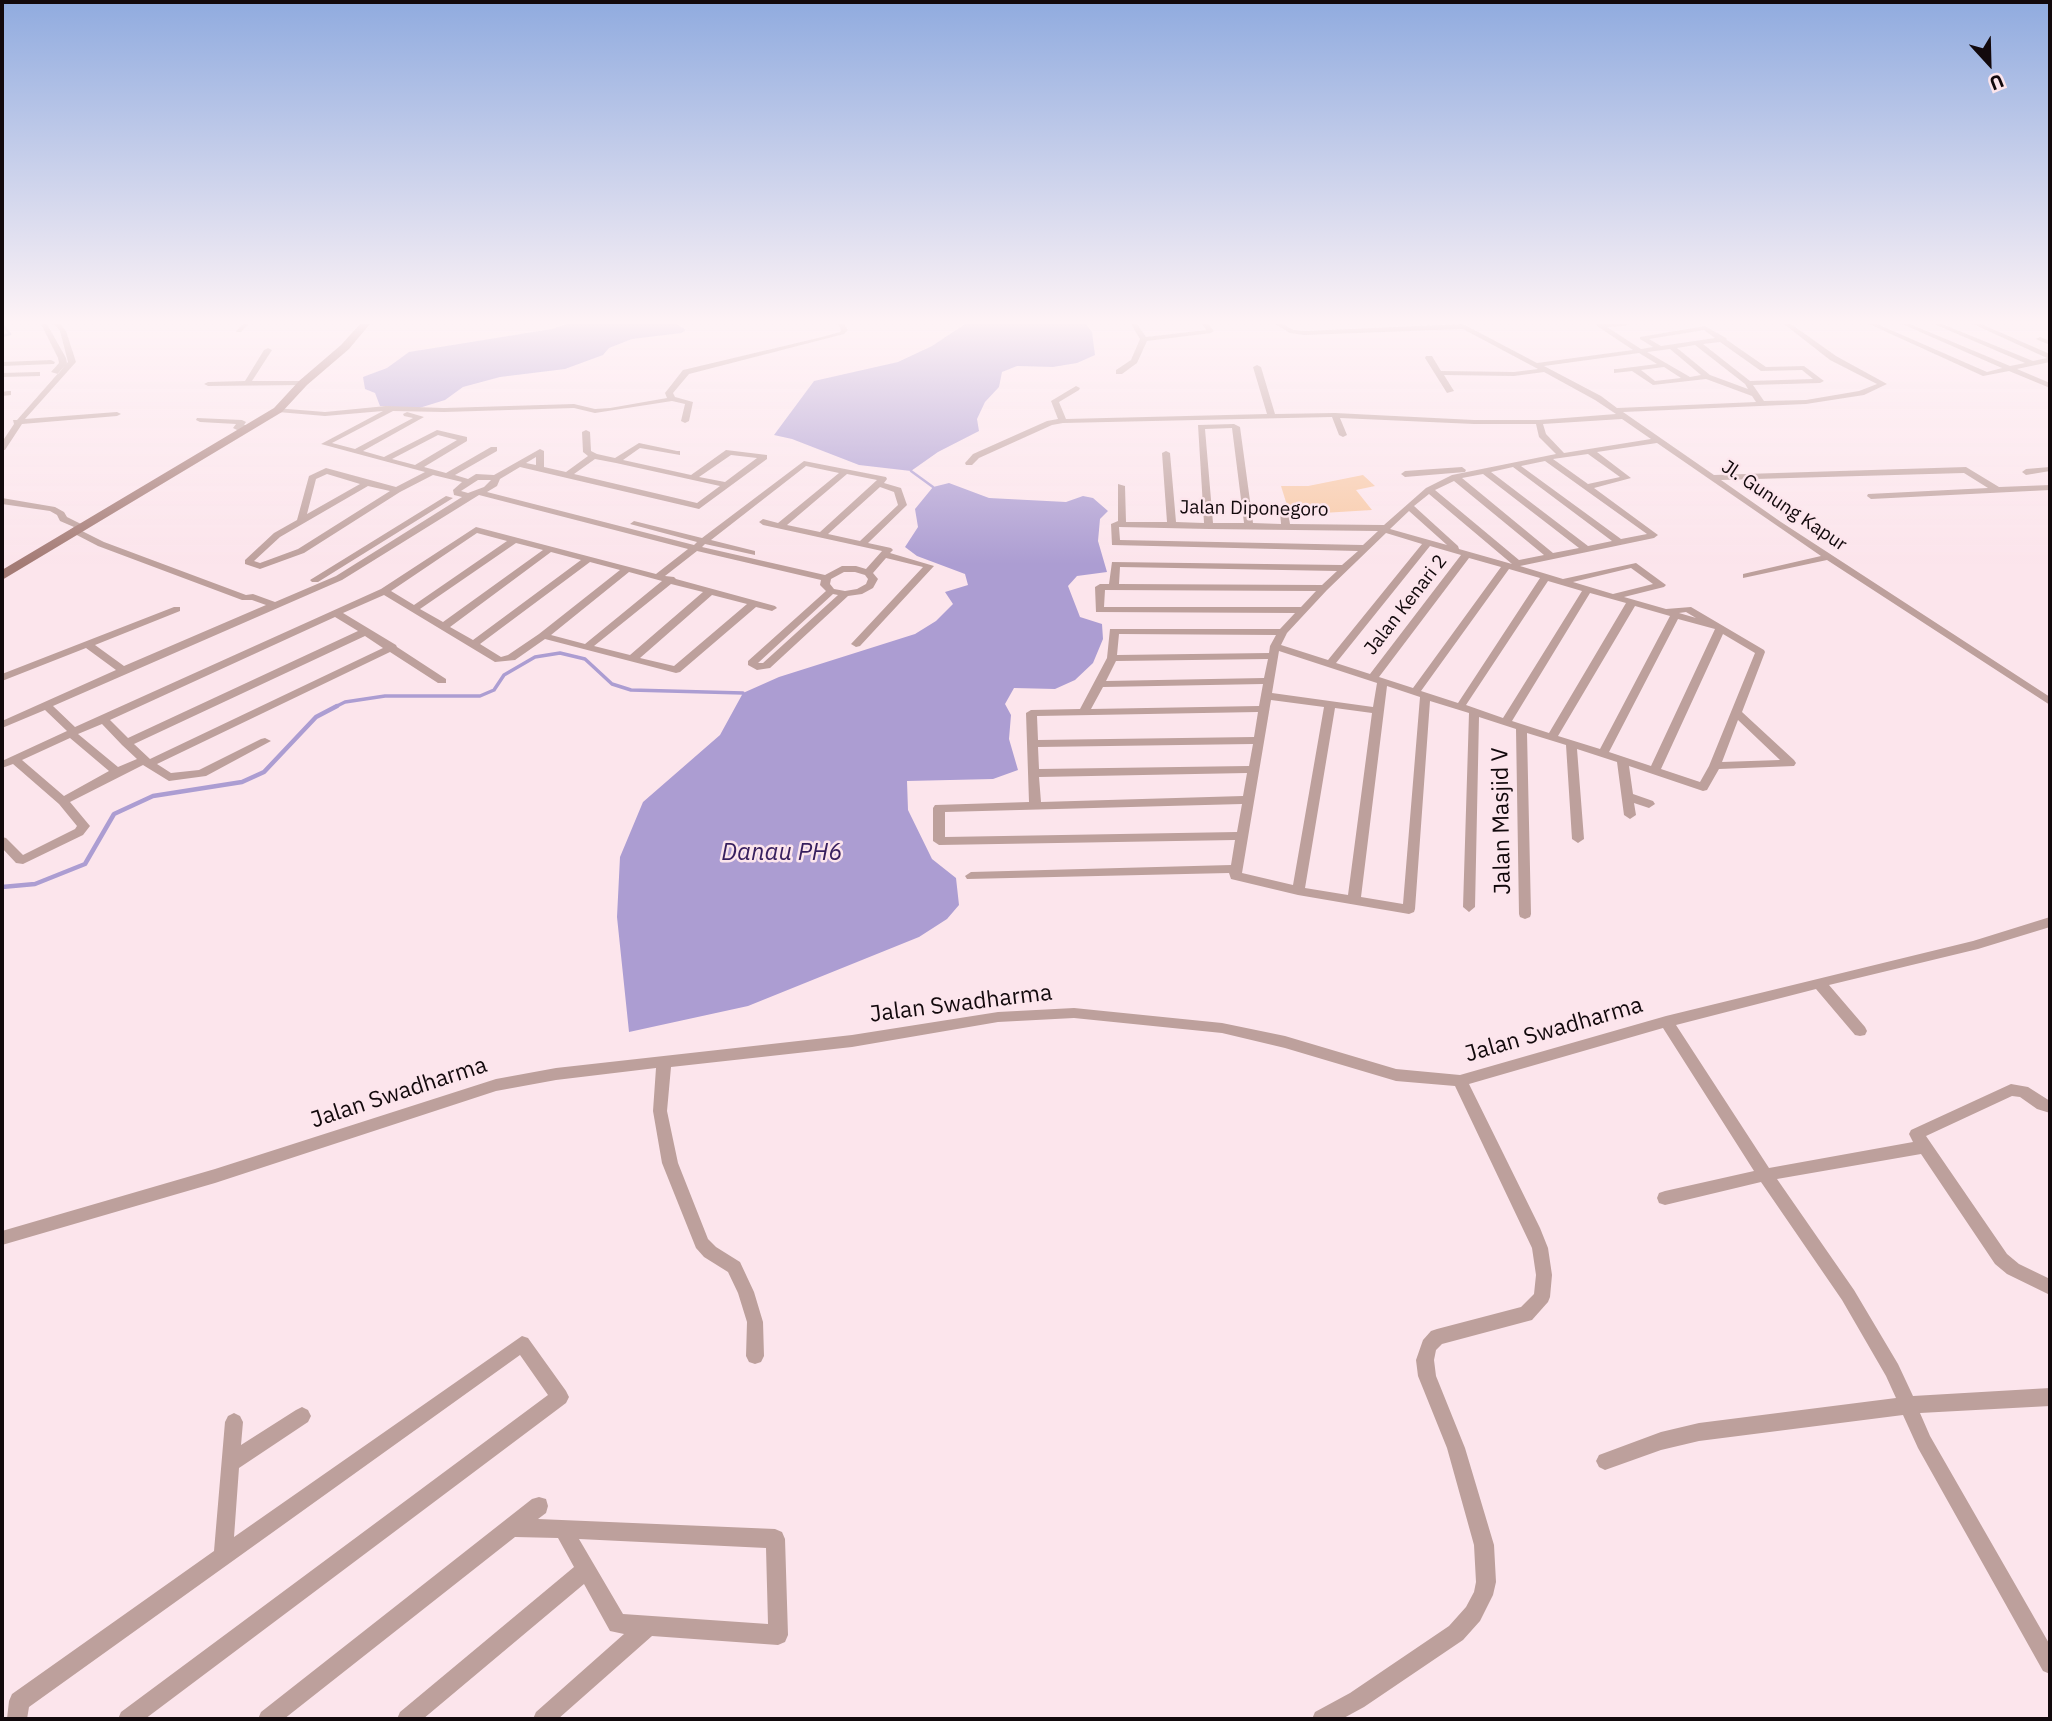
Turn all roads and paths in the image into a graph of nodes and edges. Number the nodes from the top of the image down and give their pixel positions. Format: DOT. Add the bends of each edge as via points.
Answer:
graph roads {
  1 [pos="29,404"];
  2 [pos="31,404"];
  3 [pos="283,404"];
  4 [pos="640,404"];
  5 [pos="689,404"];
  6 [pos="1056,404"];
  7 [pos="1268,404"];
  8 [pos="1606,404"];
  9 [pos="1770,404"];
  10 [pos="1762,405"];
  11 [pos="278,410"];
  12 [pos="1616,410"];
  13 [pos="117,413"];
  14 [pos="1271,415"];
  15 [pos="1335,415"];
  16 [pos="1626,416"];
  17 [pos="200,419"];
  18 [pos="15,421"];
  19 [pos="685,421"];
  20 [pos="1063,421"];
  21 [pos="1539,422"];
  22 [pos="252,427"];
  23 [pos="586,432"];
  24 [pos="2,433"];
  25 [pos="1343,435"];
  26 [pos="1659,440"];
  27 [pos="2,448"];
  28 [pos="494,449"];
  29 [pos="1588,450"];
  30 [pos="356,452"];
  31 [pos="1166,453"];
  32 [pos="1562,455"];
  33 [pos="594,456"];
  34 [pos="1546,458"];
  35 [pos="386,459"];
  36 [pos="616,461"];
  37 [pos="969,463"];
  38 [pos="520,464"];
  39 [pos="1515,465"];
  40 [pos="418,467"];
  41 [pos="540,467"];
  42 [pos="656,468"];
  43 [pos="1501,468"];
  44 [pos="2050,469"];
  45 [pos="1485,471"];
  46 [pos="2037,471"];
  47 [pos="432,472"];
  48 [pos="845,472"];
  49 [pos="2025,472"];
  50 [pos="570,473"];
  51 [pos="1405,474"];
  52 [pos="1862,474"];
  53 [pos="449,475"];
  54 [pos="693,477"];
  55 [pos="1455,477"];
  56 [pos="496,478"];
  57 [pos="1712,478"];
  58 [pos="2050,478"];
  59 [pos="467,481"];
  60 [pos="1871,481"];
  61 [pos="367,483"];
  62 [pos="880,484"];
  63 [pos="726,485"];
  64 [pos="1121,486"];
  65 [pos="1588,487"];
  66 [pos="1880,487"];
  67 [pos="2050,487"];
  68 [pos="1996,489"];
  69 [pos="397,490"];
  70 [pos="1429,490"];
  71 [pos="484,491"];
  72 [pos="457,493"];
  73 [pos="1888,494"];
  74 [pos="469,496"];
  75 [pos="1871,496"];
  76 [pos="2,502"];
  77 [pos="1409,506"];
  78 [pos="1283,512"];
  79 [pos="301,521"];
  80 [pos="762,522"];
  81 [pos="1122,524"];
  82 [pos="1172,525"];
  83 [pos="780,526"];
  84 [pos="1209,526"];
  85 [pos="1249,526"];
  86 [pos="1286,527"];
  87 [pos="78,529"];
  88 [pos="1385,529"];
  89 [pos="822,535"];
  90 [pos="513,540"];
  91 [pos="707,541"];
  92 [pos="1619,542"];
  93 [pos="1428,543"];
  94 [pos="862,544"];
  95 [pos="696,548"];
  96 [pos="1366,548"];
  97 [pos="550,549"];
  98 [pos="1586,549"];
  99 [pos="1463,553"];
  100 [pos="885,555"];
  101 [pos="1551,556"];
  102 [pos="1829,557"];
  103 [pos="588,559"];
  104 [pos="1513,566"];
  105 [pos="1346,568"];
  106 [pos="627,569"];
  107 [pos="868,573"];
  108 [pos="2,576"];
  109 [pos="828,576"];
  110 [pos="1746,576"];
  111 [pos="1546,577"];
  112 [pos="665,578"];
  113 [pos="1562,582"];
  114 [pos="1114,587"];
  115 [pos="1324,588"];
  116 [pos="1588,589"];
  117 [pos="384,591"];
  118 [pos="710,591"];
  119 [pos="831,591"];
  120 [pos="845,594"];
  121 [pos="1612,596"];
  122 [pos="244,598"];
  123 [pos="1632,602"];
  124 [pos="271,603"];
  125 [pos="754,603"];
  126 [pos="415,608"];
  127 [pos="772,608"];
  128 [pos="177,609"];
  129 [pos="1303,610"];
  130 [pos="260,611"];
  131 [pos="336,613"];
  132 [pos="1670,613"];
  133 [pos="444,626"];
  134 [pos="1721,628"];
  135 [pos="367,631"];
  136 [pos="1283,632"];
  137 [pos="543,636"];
  138 [pos="474,645"];
  139 [pos="856,645"];
  140 [pos="588,646"];
  141 [pos="90,647"];
  142 [pos="392,647"];
  143 [pos="1274,651"];
  144 [pos="1112,657"];
  145 [pos="633,659"];
  146 [pos="1330,664"];
  147 [pos="123,670"];
  148 [pos="2,678"];
  149 [pos="1377,679"];
  150 [pos="442,681"];
  151 [pos="1268,681"];
  152 [pos="1099,684"];
  153 [pos="2,685"];
  154 [pos="1420,694"];
  155 [pos="1266,696"];
  156 [pos="2050,702"];
  157 [pos="1330,704"];
  158 [pos="46,705"];
  159 [pos="1460,707"];
  160 [pos="1263,709"];
  161 [pos="1378,711"];
  162 [pos="1474,711"];
  163 [pos="1084,712"];
  164 [pos="1736,712"];
  165 [pos="103,719"];
  166 [pos="1506,722"];
  167 [pos="2,725"];
  168 [pos="1521,727"];
  169 [pos="73,733"];
  170 [pos="1552,737"];
  171 [pos="1260,740"];
  172 [pos="265,741"];
  173 [pos="125,743"];
  174 [pos="1572,743"];
  175 [pos="1032,744"];
  176 [pos="1603,754"];
  177 [pos="15,760"];
  178 [pos="1622,760"];
  179 [pos="147,761"];
  180 [pos="2,765"];
  181 [pos="1715,766"];
  182 [pos="1255,769"];
  183 [pos="1654,771"];
  184 [pos="117,772"];
  185 [pos="1034,772"];
  186 [pos="1628,796"];
  187 [pos="1249,800"];
  188 [pos="63,801"];
  189 [pos="1649,804"];
  190 [pos="1035,805"];
  191 [pos="1630,815"];
  192 [pos="1241,836"];
  193 [pos="1578,839"];
  194 [pos="2,841"];
  195 [pos="1235,869"];
  196 [pos="971,876"];
  197 [pos="1298,891"];
  198 [pos="1354,901"];
  199 [pos="1469,907"];
  200 [pos="1525,914"];
  201 [pos="2050,922"];
  202 [pos="1820,984"];
  203 [pos="1667,1021"];
  204 [pos="1860,1031"];
  205 [pos="664,1063"];
  206 [pos="1460,1080"];
  207 [pos="2050,1107"];
  208 [pos="1923,1147"];
  209 [pos="1765,1175"];
  210 [pos="1665,1198"];
  211 [pos="2,1238"];
  212 [pos="2050,1287"];
  213 [pos="755,1356"];
  214 [pos="2050,1396"];
  215 [pos="1910,1405"];
  216 [pos="302,1416"];
  217 [pos="234,1422"];
  218 [pos="1605,1461"];
  219 [pos="230,1462"];
  220 [pos="540,1506"];
  221 [pos="512,1527"];
  222 [pos="563,1529"];
  223 [pos="223,1555"];
  224 [pos="586,1570"];
  225 [pos="648,1627"];
  226 [pos="2050,1664"];
  227 [pos="17,1719"];
  228 [pos="128,1719"];
  229 [pos="268,1719"];
  230 [pos="407,1719"];
  231 [pos="543,1719"];
  232 [pos="1322,1719"];
  1 -- 18 [label="street"];
  2 -- 18 [label="street"];
  3 -- 11 [label="street"];
  4 -- 11 [label="street" via="602,411 574,406 444,411 386,408 325,414"];
  5 -- 19 [label="street"];
  6 -- 20 [label="street"];
  7 -- 14 [label="street"];
  8 -- 12 [label="street, Jl. Gunung Kapur"];
  9 -- 10 [label="street"];
  10 -- 12 [label="street"];
  11 -- 22 [label="street"];
  12 -- 16 [label="street, Jl. Gunung Kapur"];
  13 -- 18 [label="street"];
  14 -- 15 [label="street"];
  14 -- 20 [label="street"];
  15 -- 21 [label="street"];
  15 -- 25 [label="street"];
  16 -- 21 [label="street"];
  16 -- 26 [label="street, Jl. Gunung Kapur"];
  17 -- 22 [label="street" via="244,422 238,429"];
  18 -- 24 [label="street"];
  18 -- 27 [label="street"];
  20 -- 37 [label="street" via="1050,422"];
  21 -- 32 [label="street" via="1542,435"];
  22 -- 87 [label="street"];
  23 -- 33 [label="street" via="587,452"];
  26 -- 29 [label="street"];
  26 -- 57 [label="street, Jl. Gunung Kapur"];
  28 -- 53 [label="street"];
  29 -- 32 [label="street"];
  29 -- 65 [label="street" via="1627,478"];
  30 -- 30 [label="street" via="367,446 419,417 391,410 325,444"];
  30 -- 35 [label="street"];
  31 -- 82 [label="street"];
  32 -- 34 [label="street"];
  33 -- 36 [label="street"];
  33 -- 50 [label="street"];
  34 -- 39 [label="street"];
  34 -- 65 [label="street"];
  35 -- 40 [label="street"];
  35 -- 40 [label="street" via="437,432 464,439"];
  36 -- 42 [label="street"];
  36 -- 42 [label="street" via="639,445 681,451"];
  38 -- 41 [label="street"];
  38 -- 41 [label="street" via="542,449"];
  38 -- 56 [label="street"];
  39 -- 43 [label="street"];
  39 -- 92 [label="street"];
  40 -- 47 [label="street"];
  41 -- 50 [label="street"];
  42 -- 54 [label="street"];
  43 -- 45 [label="street"];
  43 -- 51 [label="street"];
  44 -- 46 [label="street"];
  45 -- 55 [label="street"];
  45 -- 98 [label="street"];
  46 -- 49 [label="street"];
  46 -- 58 [label="street"];
  47 -- 53 [label="street"];
  47 -- 69 [label="street"];
  48 -- 62 [label="street" via="883,479"];
  48 -- 83 [label="street"];
  48 -- 91 [label="street" via="804,463"];
  50 -- 63 [label="street" via="699,506"];
  52 -- 57 [label="street"];
  52 -- 60 [label="street"];
  52 -- 68 [label="street" via="1966,470"];
  53 -- 59 [label="street"];
  54 -- 63 [label="street"];
  54 -- 63 [label="street" via="729,452 764,457"];
  55 -- 70 [label="street"];
  55 -- 101 [label="street"];
  56 -- 59 [label="street"];
  56 -- 71 [label="street"];
  57 -- 102 [label="street, Jl. Gunung Kapur"];
  59 -- 72 [label="street"];
  61 -- 69 [label="street"];
  61 -- 79 [label="street"];
  61 -- 79 [label="street" via="326,471 312,478"];
  62 -- 89 [label="street"];
  62 -- 94 [label="street" via="898,490 903,505"];
  64 -- 81 [label="street"];
  65 -- 92 [label="street" via="1654,535"];
  66 -- 73 [label="street"];
  67 -- 68 [label="street"];
  68 -- 73 [label="street"];
  69 -- 79 [label="street" via="301,551 260,566 248,562 277,535"];
  70 -- 77 [label="street"];
  70 -- 104 [label="street"];
  71 -- 74 [label="street"];
  71 -- 91 [label="street"];
  71 -- 95 [label="street"];
  72 -- 74 [label="street"];
  72 -- 124 [label="street" via="324,576"];
  73 -- 75 [label="street"];
  74 -- 124 [label="street" via="339,578"];
  76 -- 87 [label="street" via="52,509"];
  77 -- 88 [label="street"];
  77 -- 99 [label="street"];
  78 -- 86 [label="street"];
  80 -- 83 [label="street"];
  81 -- 82 [label="street, Jalan Diponegoro"];
  81 -- 96 [label="street" via="1115,524 1115,542"];
  82 -- 84 [label="street, Jalan Diponegoro"];
  83 -- 89 [label="street"];
  84 -- 85 [label="street, Jalan Diponegoro"];
  84 -- 85 [label="street" via="1201,427 1236,426"];
  85 -- 86 [label="street, Jalan Diponegoro"];
  86 -- 88 [label="street, Jalan Diponegoro"];
  87 -- 108 [label="street"];
  87 -- 122 [label="street" via="101,544"];
  88 -- 93 [label="street, Jalan Diponegoro"];
  88 -- 96 [label="street"];
  89 -- 94 [label="street"];
  90 -- 97 [label="street"];
  90 -- 117 [label="street" via="475,530"];
  90 -- 126 [label="street"];
  91 -- 95 [label="street"];
  91 -- 109 [label="street"];
  92 -- 98 [label="street"];
  93 -- 99 [label="street, Jalan Diponegoro"];
  93 -- 146 [label="street"];
  94 -- 100 [label="street" via="888,550"];
  95 -- 109 [label="street"];
  95 -- 112 [label="street"];
  96 -- 105 [label="street"];
  97 -- 103 [label="street"];
  97 -- 133 [label="street"];
  98 -- 101 [label="street"];
  99 -- 104 [label="street, Jalan Diponegoro"];
  99 -- 149 [label="street, Jalan Kenari 2"];
  100 -- 107 [label="street"];
  100 -- 139 [label="street" via="929,566"];
  101 -- 104 [label="street"];
  102 -- 110 [label="street"];
  102 -- 156 [label="street, Jl. Gunung Kapur"];
  103 -- 106 [label="street"];
  103 -- 138 [label="street"];
  104 -- 111 [label="street, Jalan Diponegoro"];
  104 -- 154 [label="street"];
  105 -- 114 [label="street" via="1115,564"];
  105 -- 115 [label="street"];
  106 -- 112 [label="street"];
  106 -- 137 [label="street"];
  107 -- 109 [label="street" via="856,569"];
  107 -- 120 [label="street" via="873,579 870,586"];
  109 -- 119 [label="street" via="825,585"];
  111 -- 113 [label="street, Jalan Diponegoro"];
  111 -- 159 [label="street"];
  112 -- 118 [label="street"];
  112 -- 140 [label="street"];
  113 -- 116 [label="street, Jalan Diponegoro"];
  113 -- 121 [label="street" via="1633,565 1661,586"];
  114 -- 115 [label="street"];
  114 -- 129 [label="street" via="1100,587 1099,610"];
  115 -- 129 [label="street"];
  116 -- 121 [label="street, Jalan Diponegoro"];
  116 -- 166 [label="street"];
  117 -- 126 [label="street"];
  117 -- 131 [label="street"];
  118 -- 125 [label="street"];
  118 -- 145 [label="street"];
  119 -- 120 [label="street"];
  119 -- 120 [label="street" via="752,663 766,666"];
  121 -- 123 [label="street, Jalan Diponegoro"];
  122 -- 124 [label="street"];
  122 -- 130 [label="street" via="242,602"];
  123 -- 132 [label="street, Jalan Diponegoro"];
  123 -- 170 [label="street"];
  124 -- 130 [label="street"];
  125 -- 127 [label="street"];
  125 -- 145 [label="street" via="680,669"];
  126 -- 133 [label="street"];
  128 -- 141 [label="street"];
  129 -- 136 [label="street"];
  130 -- 147 [label="street"];
  131 -- 135 [label="street"];
  131 -- 165 [label="street"];
  132 -- 134 [label="street, Jalan Diponegoro"];
  132 -- 176 [label="street"];
  133 -- 138 [label="street"];
  134 -- 164 [label="street, Jalan Diponegoro" via="1760,652"];
  134 -- 183 [label="street"];
  135 -- 142 [label="street"];
  135 -- 173 [label="street"];
  136 -- 143 [label="street"];
  136 -- 144 [label="street" via="1114,631"];
  137 -- 138 [label="street" via="505,660"];
  137 -- 140 [label="street"];
  140 -- 145 [label="street"];
  141 -- 147 [label="street"];
  141 -- 148 [label="street"];
  141 -- 153 [label="street"];
  142 -- 150 [label="street"];
  142 -- 179 [label="street"];
  143 -- 144 [label="street"];
  143 -- 146 [label="street"];
  143 -- 151 [label="street"];
  144 -- 152 [label="street"];
  146 -- 149 [label="street"];
  147 -- 158 [label="street"];
  149 -- 154 [label="street"];
  149 -- 161 [label="street"];
  151 -- 152 [label="street"];
  151 -- 155 [label="street"];
  152 -- 163 [label="street"];
  154 -- 159 [label="street"];
  154 -- 198 [label="street" via="1409,909"];
  155 -- 157 [label="street"];
  155 -- 160 [label="street"];
  157 -- 161 [label="street"];
  157 -- 197 [label="street"];
  158 -- 167 [label="street"];
  158 -- 169 [label="street"];
  159 -- 162 [label="street"];
  160 -- 163 [label="street"];
  160 -- 171 [label="street"];
  161 -- 198 [label="street"];
  162 -- 166 [label="street"];
  162 -- 199 [label="street"];
  163 -- 175 [label="street" via="1031,713"];
  164 -- 181 [label="street"];
  164 -- 181 [label="street" via="1790,762"];
  165 -- 169 [label="street"];
  165 -- 173 [label="street"];
  166 -- 168 [label="street"];
  168 -- 170 [label="street"];
  168 -- 200 [label="street, Jalan Masjid V"];
  169 -- 177 [label="street"];
  169 -- 184 [label="street"];
  170 -- 174 [label="street"];
  171 -- 175 [label="street"];
  171 -- 182 [label="street"];
  172 -- 179 [label="street" via="192,776 169,777"];
  173 -- 179 [label="street"];
  174 -- 176 [label="street"];
  174 -- 193 [label="street"];
  175 -- 185 [label="street"];
  176 -- 178 [label="street"];
  177 -- 180 [label="street"];
  177 -- 188 [label="street"];
  178 -- 183 [label="street"];
  178 -- 186 [label="street"];
  179 -- 184 [label="street"];
  181 -- 183 [label="street" via="1703,787"];
  182 -- 185 [label="street"];
  182 -- 187 [label="street"];
  184 -- 188 [label="street"];
  185 -- 190 [label="street"];
  186 -- 189 [label="street"];
  186 -- 191 [label="street"];
  187 -- 190 [label="street"];
  187 -- 192 [label="street"];
  188 -- 194 [label="street" via="83,830 23,860"];
  190 -- 192 [label="street" via="939,808 939,841"];
  192 -- 195 [label="street"];
  195 -- 196 [label="street"];
  195 -- 197 [label="street" via="1238,878"];
  197 -- 198 [label="street"];
  201 -- 202 [label="street, Jalan Swadharma"];
  202 -- 203 [label="street, Jalan Swadharma"];
  202 -- 204 [label="street"];
  203 -- 206 [label="street, Jalan Swadharma"];
  203 -- 209 [label="street"];
  205 -- 206 [label="street, Jalan Swadharma" via="852,1041 998,1017 1074,1013 1222,1028 1396,1075"];
  205 -- 211 [label="street, Jalan Swadharma" via="496,1085 265,1161"];
  205 -- 213 [label="street" via="660,1111 670,1163 702,1243 734,1267 747,1292 755,1322"];
  206 -- 232 [label="street" via="1532,1228 1544,1275 1542,1297 1526,1314 1450,1331 1429,1346 1425,1360 1484,1545 1486,1582 1473,1614 1456,1633"];
  207 -- 208 [label="street" via="2023,1091 2011,1090 1918,1132 1916,1138"];
  208 -- 209 [label="street"];
  208 -- 212 [label="street" via="2001,1259"];
  209 -- 210 [label="street"];
  209 -- 215 [label="street" via="1848,1295"];
  214 -- 215 [label="street"];
  215 -- 218 [label="street" via="1699,1432"];
  215 -- 226 [label="street" via="1924,1442"];
  216 -- 219 [label="street"];
  217 -- 219 [label="street"];
  219 -- 223 [label="street"];
  220 -- 221 [label="street"];
  221 -- 222 [label="street"];
  221 -- 229 [label="street"];
  222 -- 224 [label="street"];
  222 -- 225 [label="street" via="775,1539 778,1635"];
  223 -- 227 [label="street" via="19,1701"];
  223 -- 228 [label="street" via="522,1344 560,1397"];
  224 -- 225 [label="street" via="617,1624"];
  224 -- 230 [label="street"];
  225 -- 231 [label="street"];
}
